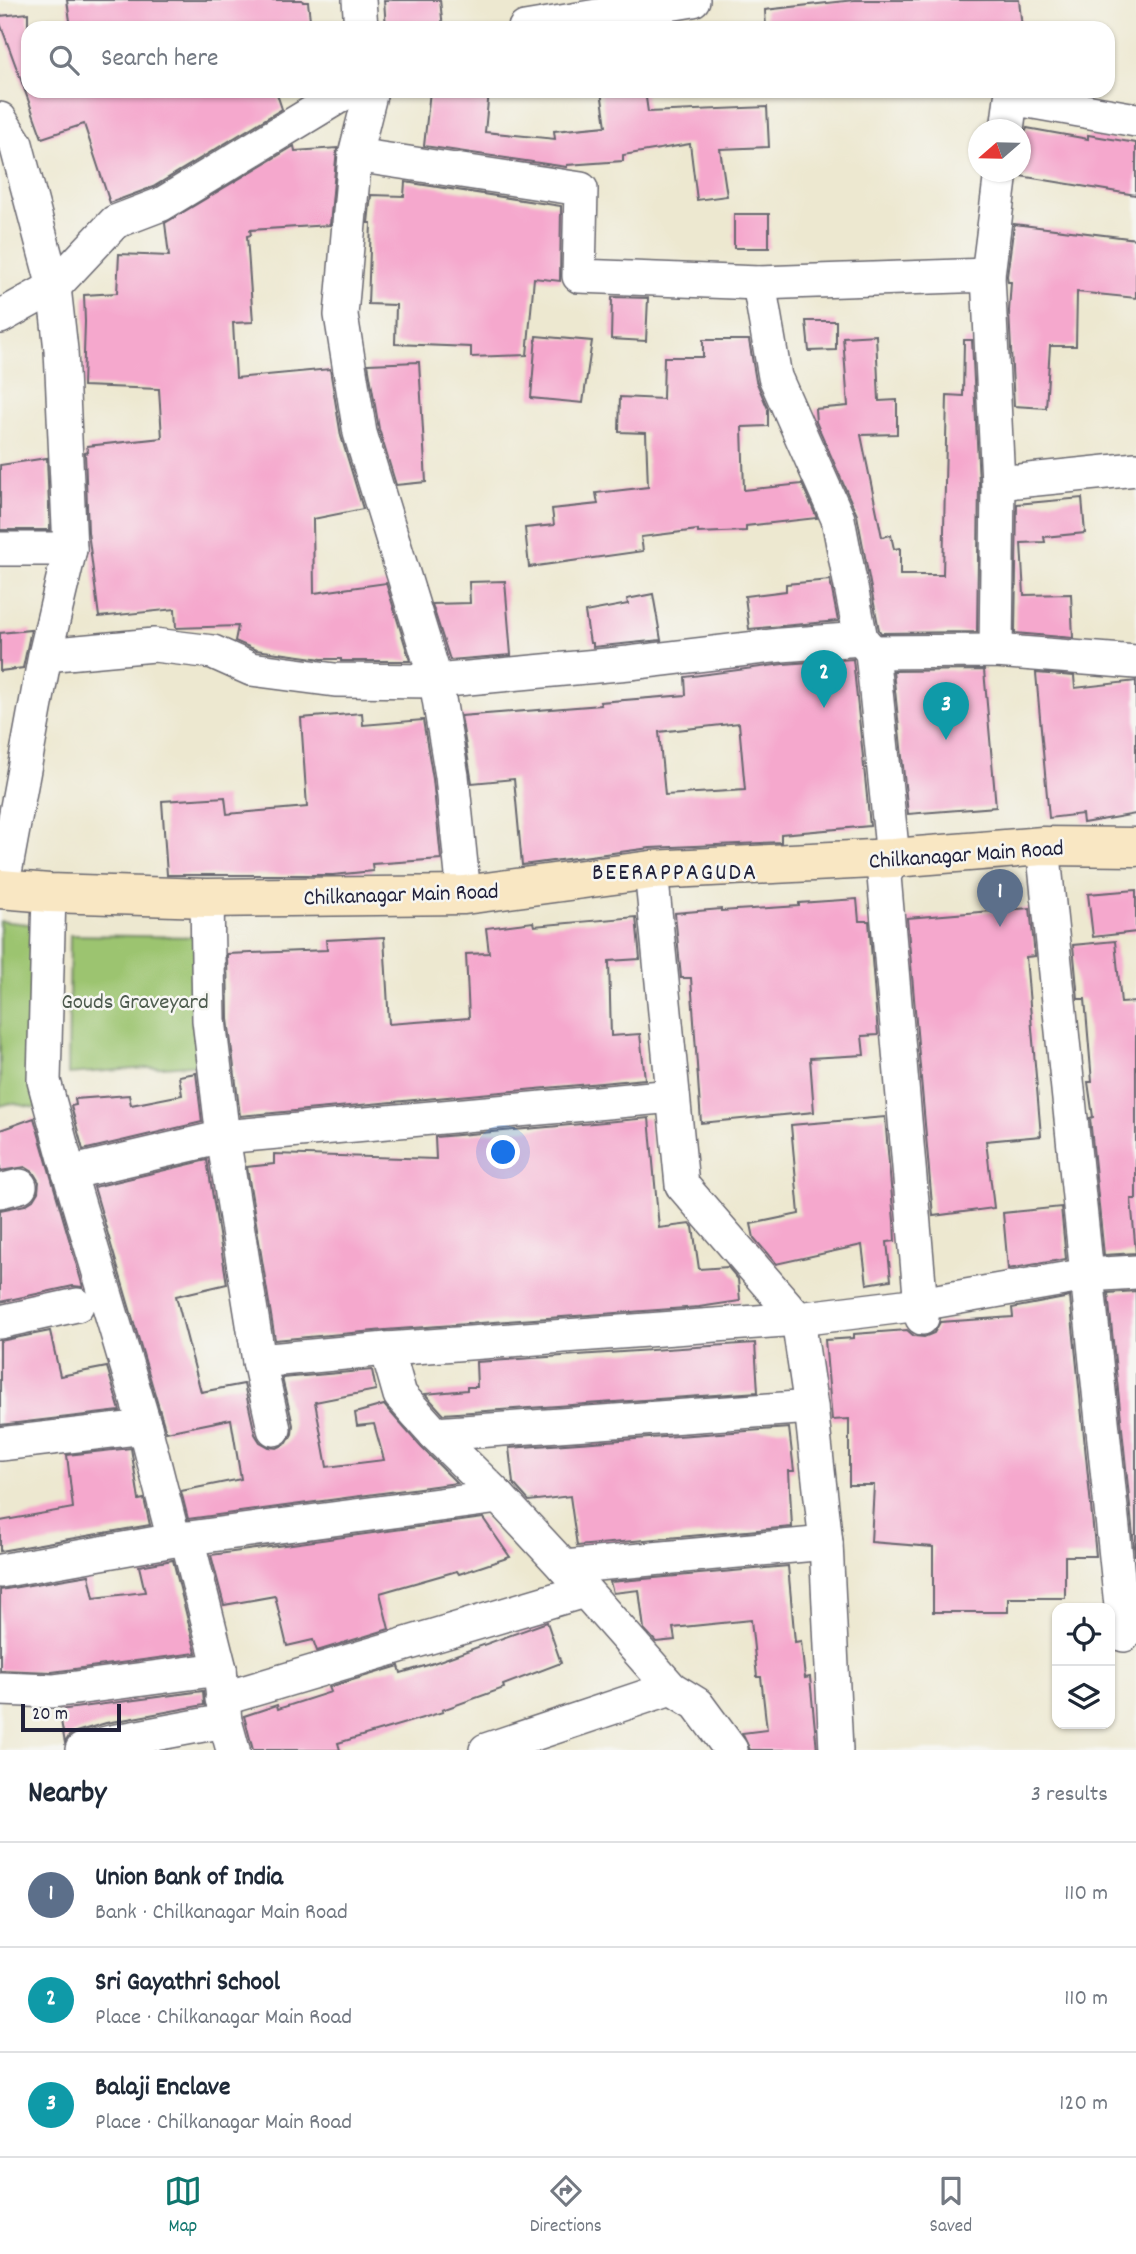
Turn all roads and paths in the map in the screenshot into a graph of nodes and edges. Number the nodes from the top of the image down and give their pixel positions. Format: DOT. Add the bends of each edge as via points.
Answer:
graph roads {
  1 [pos="359,0"];
  2 [pos="694,0"];
  3 [pos="360,21"];
  4 [pos="567,21"];
  5 [pos="337,98"];
  6 [pos="369,98"];
  7 [pos="0,119"];
  8 [pos="1008,119"];
  9 [pos="1136,120"];
  10 [pos="355,155"];
  11 [pos="1000,182"];
  12 [pos="988,275"];
  13 [pos="759,283"];
  14 [pos="54,287"];
  15 [pos="0,317"];
  16 [pos="1136,468"];
  17 [pos="998,483"];
  18 [pos="0,549"];
  19 [pos="70,549"];
  20 [pos="867,645"];
  21 [pos="996,651"];
  22 [pos="45,655"];
  23 [pos="1136,662"];
  24 [pos="436,681"];
  25 [pos="1043,846"];
  26 [pos="1136,847"];
  27 [pos="894,858"];
  28 [pos="651,870"];
  29 [pos="1,889"];
  30 [pos="49,893"];
  31 [pos="464,895"];
  32 [pos="207,898"];
  33 [pos="673,1096"];
  34 [pos="223,1137"];
  35 [pos="69,1172"];
  36 [pos="1136,1272"];
  37 [pos="1087,1275"];
  38 [pos="77,1305"];
  39 [pos="921,1311"];
  40 [pos="798,1319"];
  41 [pos="0,1322"];
  42 [pos="387,1349"];
  43 [pos="259,1361"];
  44 [pos="811,1406"];
  45 [pos="145,1427"];
  46 [pos="274,1429"];
  47 [pos="435,1434"];
  48 [pos="0,1444"];
  49 [pos="499,1497"];
  50 [pos="181,1539"];
  51 [pos="826,1543"];
  52 [pos="0,1571"];
  53 [pos="574,1579"];
  54 [pos="1124,1635"];
  55 [pos="671,1688"];
  56 [pos="0,1689"];
  57 [pos="225,1710"];
  58 [pos="102,1747"];
  59 [pos="486,1750"];
  60 [pos="731,1750"];
  61 [pos="836,1750"];
  1 -- 3 [label="street"];
  2 -- 4 [label="street"];
  5 -- 14 [label="street" via="162,205 115,222"];
  6 -- 10 [label="street"];
  7 -- 14 [label="street" via="16,144"];
  8 -- 9 [label="street" via="1011,98"];
  10 -- 13 [label="street" via="581,189 579,276"];
  10 -- 24 [label="street" via="341,315 360,433"];
  11 -- 12 [label="street"];
  12 -- 13 [label="street"];
  12 -- 17 [label="street"];
  13 -- 20 [label="street" via="775,377 838,519"];
  14 -- 15 [label="street"];
  14 -- 19 [label="street"];
  16 -- 17 [label="street"];
  17 -- 21 [label="street"];
  18 -- 19 [label="street"];
  19 -- 22 [label="street"];
  20 -- 21 [label="street"];
  20 -- 24 [label="street" via="781,645"];
  20 -- 27 [label="street"];
  21 -- 23 [label="street"];
  22 -- 24 [label="street" via="154,645 213,652 262,671 335,680"];
  22 -- 29 [label="street"];
  24 -- 31 [label="street" via="452,776"];
  25 -- 26 [label="main road, Chilkanagar Main Road"];
  25 -- 27 [label="main road, Chilkanagar Main Road"];
  25 -- 37 [label="street"];
  27 -- 28 [label="main road, Chilkanagar Main Road"];
  27 -- 39 [label="street" via="884,876"];
  28 -- 31 [label="main road, Chilkanagar Main Road"];
  28 -- 33 [label="street"];
  29 -- 30 [label="main road, Chilkanagar Main Road"];
  30 -- 32 [label="main road, Chilkanagar Main Road"];
  30 -- 35 [label="street" via="44,1081"];
  31 -- 32 [label="main road, Chilkanagar Main Road"];
  32 -- 34 [label="street" via="209,1020"];
  33 -- 34 [label="street"];
  33 -- 40 [label="street" via="682,1185"];
  34 -- 35 [label="street"];
  34 -- 43 [label="street"];
  35 -- 45 [label="street"];
  36 -- 37 [label="street"];
  37 -- 39 [label="street"];
  37 -- 54 [label="street"];
  38 -- 41 [label="street"];
  39 -- 40 [label="street"];
  40 -- 42 [label="street"];
  40 -- 44 [label="street"];
  42 -- 43 [label="street"];
  42 -- 47 [label="street" via="400,1395"];
  43 -- 46 [label="street"];
  44 -- 47 [label="street"];
  44 -- 51 [label="street"];
  45 -- 48 [label="street"];
  45 -- 50 [label="street"];
  47 -- 49 [label="street"];
  49 -- 50 [label="street"];
  49 -- 53 [label="street"];
  50 -- 52 [label="street"];
  50 -- 57 [label="street"];
  51 -- 53 [label="street"];
  51 -- 61 [label="street"];
  53 -- 55 [label="street"];
  53 -- 57 [label="street"];
  55 -- 59 [label="street"];
  55 -- 60 [label="street" via="697,1704"];
  56 -- 57 [label="street"];
  57 -- 58 [label="street"];
}
